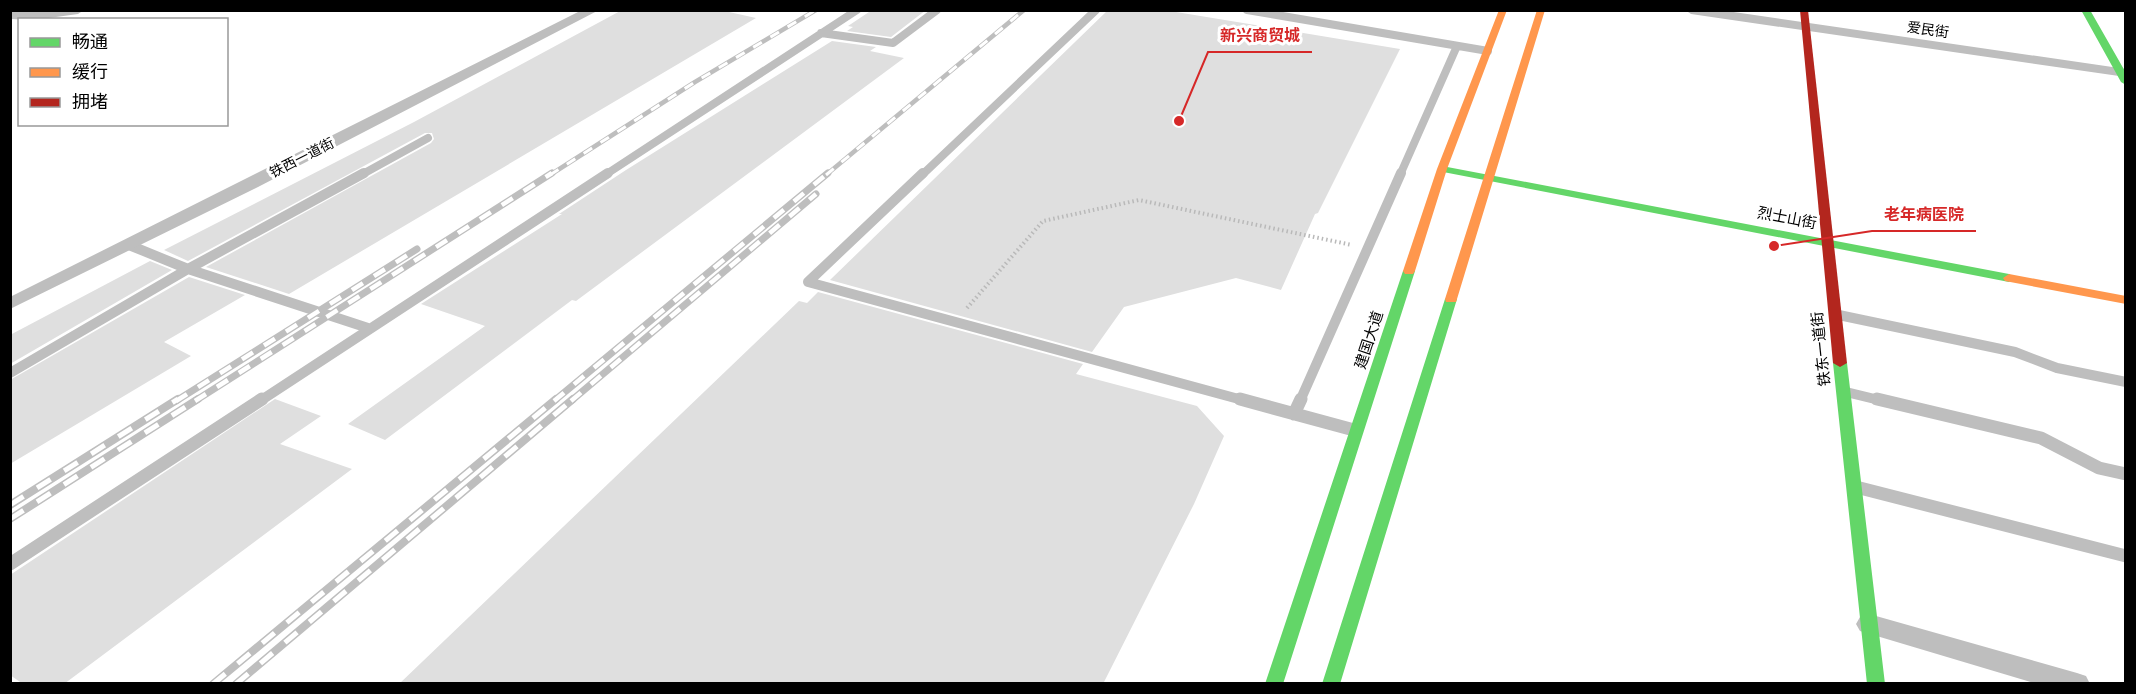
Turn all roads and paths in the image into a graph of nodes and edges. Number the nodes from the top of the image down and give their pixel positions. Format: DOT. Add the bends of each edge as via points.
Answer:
graph roads {
  1 [pos="78,10"];
  2 [pos="593,10"];
  3 [pos="857,10"];
  4 [pos="937,10"];
  5 [pos="1096,10"];
  6 [pos="1247,10"];
  7 [pos="1503,10"];
  8 [pos="1541,10"];
  9 [pos="1691,10"];
  10 [pos="1804,10"];
  11 [pos="2085,10"];
  12 [pos="10,15"];
  13 [pos="1805,27"];
  14 [pos="821,33"];
  15 [pos="1457,46"];
  16 [pos="1488,51"];
  17 [pos="2123,76"];
  18 [pos="428,138"];
  19 [pos="1442,169"];
  20 [pos="1490,177"];
  21 [pos="1826,242"];
  22 [pos="129,245"];
  23 [pos="1367,248"];
  24 [pos="189,268"];
  25 [pos="2126,300"];
  26 [pos="10,304"];
  27 [pos="1834,314"];
  28 [pos="955,322"];
  29 [pos="368,328"];
  30 [pos="10,373"];
  31 [pos="2126,382"];
  32 [pos="1843,391"];
  33 [pos="1294,414"];
  34 [pos="1357,431"];
  35 [pos="2126,474"];
  36 [pos="1853,486"];
  37 [pos="2126,556"];
  38 [pos="10,564"];
  39 [pos="1869,624"];
  40 [pos="1274,684"];
  41 [pos="1332,684"];
  42 [pos="1875,684"];
  43 [pos="2077,684"];
  1 -- 12 [label="street"];
  2 -- 22 [label="street, 铁西一道街"];
  3 -- 14 [label="lane"];
  4 -- 14 [label="lane" via="893,43"];
  5 -- 28 [label="lane" via="808,282"];
  6 -- 15 [label="lane"];
  7 -- 16 [label="main road, 建国大道"];
  8 -- 20 [label="main road"];
  9 -- 13 [label="street, 爱民街"];
  10 -- 13 [label="main road, 铁东一道街"];
  11 -- 17 [label="main road"];
  13 -- 17 [label="street, 爱民街"];
  13 -- 21 [label="main road, 铁东一道街"];
  14 -- 29 [label="lane"];
  15 -- 16 [label="lane"];
  15 -- 23 [label="lane"];
  16 -- 19 [label="main road, 建国大道"];
  18 -- 24 [label="lane"];
  19 -- 20 [label="main road, 烈士山街"];
  19 -- 34 [label="main road, 建国大道"];
  20 -- 21 [label="main road, 烈士山街"];
  20 -- 41 [label="main road"];
  21 -- 25 [label="main road, 烈士山街"];
  21 -- 27 [label="main road, 铁东一道街"];
  22 -- 24 [label="lane"];
  22 -- 26 [label="street, 铁西一道街"];
  23 -- 28 [label="path" via="1139,200 1043,222"];
  23 -- 33 [label="lane"];
  24 -- 29 [label="lane"];
  24 -- 30 [label="lane"];
  27 -- 31 [label="lane" via="2015,352 2057,368"];
  27 -- 32 [label="main road, 铁东一道街"];
  28 -- 33 [label="lane"];
  29 -- 38 [label="lane"];
  32 -- 35 [label="lane" via="2041,438 2098,468"];
  32 -- 36 [label="main road, 铁东一道街"];
  33 -- 34 [label="lane"];
  34 -- 40 [label="main road, 建国大道"];
  36 -- 37 [label="lane"];
  36 -- 39 [label="main road, 铁东一道街"];
  39 -- 42 [label="main road, 铁东一道街"];
  39 -- 43 [label="street"];
}
